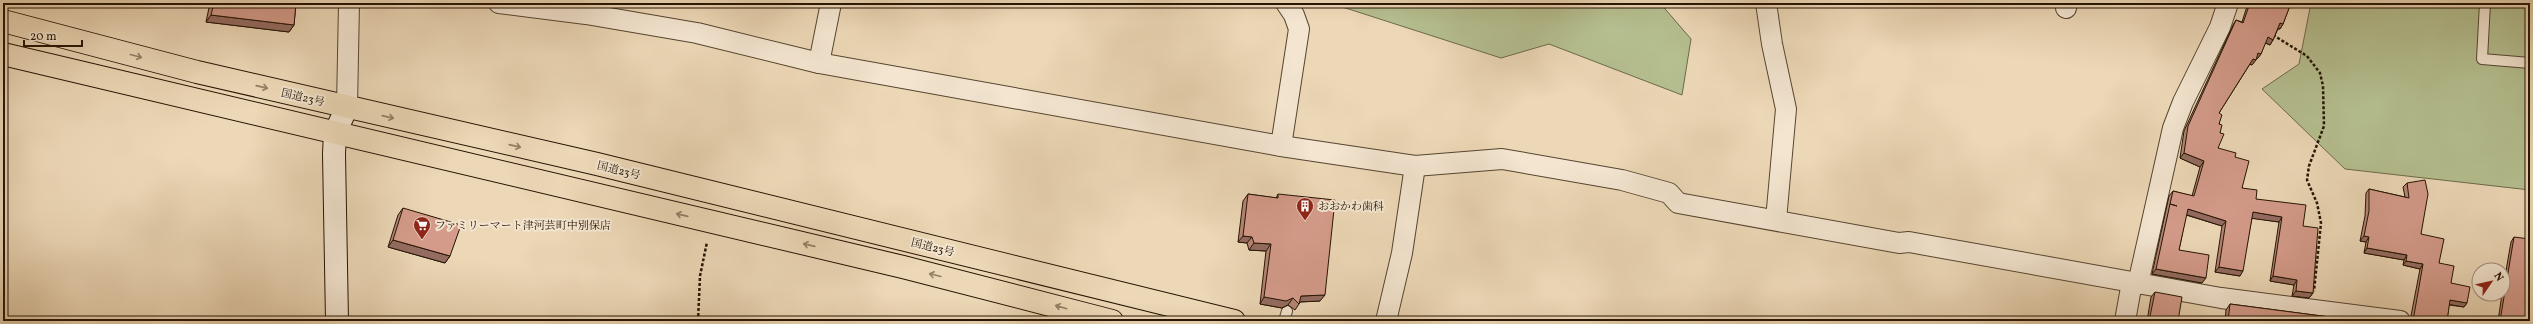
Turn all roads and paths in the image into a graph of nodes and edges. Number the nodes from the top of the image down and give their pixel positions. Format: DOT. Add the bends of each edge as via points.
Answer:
graph roads {
  1 [pos="349,3"];
  2 [pos="498,3"];
  3 [pos="831,3"];
  4 [pos="1286,3"];
  5 [pos="1766,3"];
  6 [pos="2228,3"];
  7 [pos="2485,3"];
  8 [pos="3,21"];
  9 [pos="2271,35"];
  10 [pos="3,54"];
  11 [pos="819,63"];
  12 [pos="2530,63"];
  13 [pos="347,107"];
  14 [pos="335,133"];
  15 [pos="1281,146"];
  16 [pos="1415,166"];
  17 [pos="1776,220"];
  18 [pos="710,222"];
  19 [pos="2135,283"];
  20 [pos="2312,310"];
  21 [pos="2371,319"];
  22 [pos="337,321"];
  23 [pos="698,321"];
  24 [pos="1112,321"];
  25 [pos="1234,321"];
  26 [pos="1386,321"];
  27 [pos="2125,321"];
  28 [pos="2400,321"];
  1 -- 13 [label="street"];
  2 -- 11 [label="street" via="586,14 697,33"];
  3 -- 11 [label="street"];
  4 -- 15 [label="street" via="1298,29"];
  5 -- 17 [label="street" via="1786,110"];
  6 -- 19 [label="street" via="2220,27 2182,102 2173,128"];
  7 -- 12 [label="lane" via="2482,59"];
  8 -- 13 [label="highway, 国道23号, one-way" via="197,72"];
  9 -- 20 [label="path" via="2307,56 2320,73 2323,86 2324,126 2308,166 2307,180 2317,203 2321,223"];
  10 -- 14 [label="highway"];
  11 -- 15 [label="street"];
  13 -- 14 [label="street"];
  13 -- 25 [label="highway, 国道23号, one-way" via="597,164"];
  18 -- 14 [label="highway, one-way"];
  14 -- 22 [label="street"];
  15 -- 16 [label="street"];
  16 -- 17 [label="street" via="1502,159 1622,180 1669,193 1678,202"];
  16 -- 26 [label="street" via="1402,253"];
  17 -- 19 [label="street"];
  18 -- 23 [label="path" via="700,276"];
  24 -- 18 [label="highway, one-way" via="1035,299"];
  19 -- 20 [label="street"];
  19 -- 27 [label="street"];
  20 -- 21 [label="street"];
  21 -- 28 [label="street"];
}
